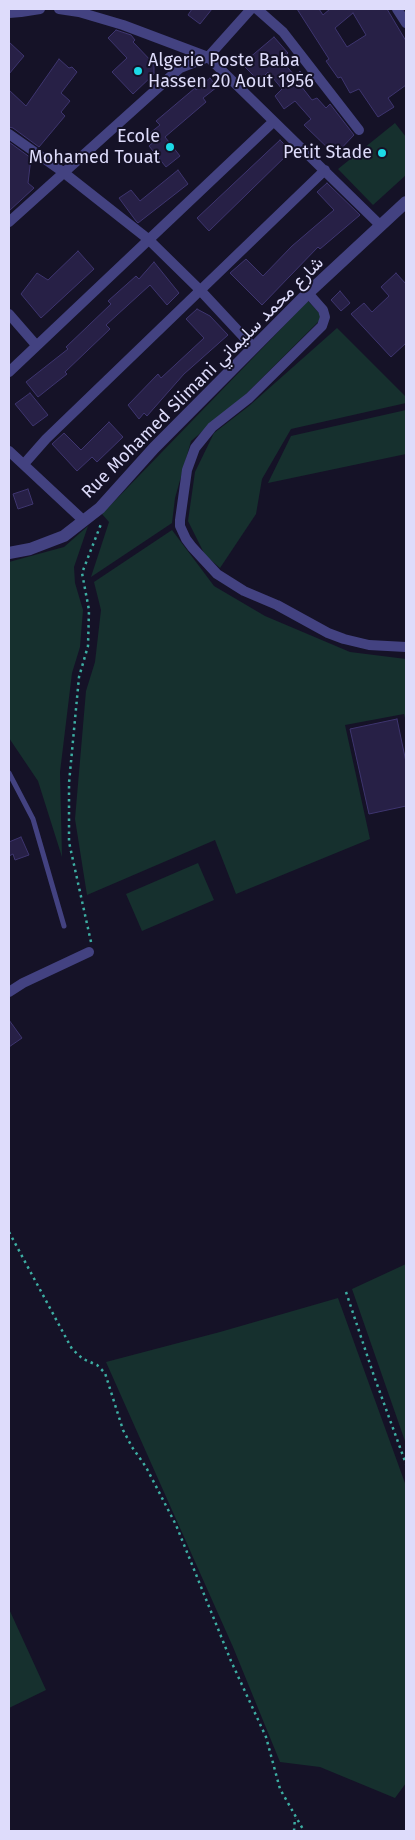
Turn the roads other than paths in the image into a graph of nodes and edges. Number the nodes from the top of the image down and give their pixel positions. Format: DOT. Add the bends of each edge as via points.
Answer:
graph roads {
  1 [pos="40,9"];
  2 [pos="59,9"];
  3 [pos="251,9"];
  4 [pos="257,9"];
  5 [pos="397,9"];
  6 [pos="9,12"];
  7 [pos="406,23"];
  8 [pos="208,57"];
  9 [pos="273,122"];
  10 [pos="359,130"];
  11 [pos="9,134"];
  12 [pos="324,170"];
  13 [pos="63,172"];
  14 [pos="406,202"];
  15 [pos="9,222"];
  16 [pos="381,226"];
  17 [pos="148,239"];
  18 [pos="200,290"];
  19 [pos="308,293"];
  20 [pos="9,314"];
  21 [pos="36,345"];
  22 [pos="254,348"];
  23 [pos="9,372"];
  24 [pos="9,451"];
  25 [pos="24,464"];
  26 [pos="89,517"];
  27 [pos="9,553"];
  28 [pos="406,647"];
  29 [pos="9,773"];
  30 [pos="64,926"];
  31 [pos="89,952"];
  32 [pos="9,992"];
  1 -- 6 [label="street"];
  2 -- 8 [label="street" via="123,25"];
  3 -- 8 [label="street"];
  4 -- 10 [label="street" via="283,32"];
  5 -- 7 [label="street"];
  8 -- 9 [label="street"];
  8 -- 13 [label="street" via="180,68"];
  9 -- 12 [label="street"];
  9 -- 17 [label="street"];
  11 -- 13 [label="street"];
  12 -- 16 [label="street"];
  12 -- 18 [label="street"];
  13 -- 15 [label="street"];
  13 -- 17 [label="street"];
  14 -- 16 [label="street, Rue Mohamed Slimani شارع محمد سليماني"];
  16 -- 19 [label="street, Rue Mohamed Slimani شارع محمد سليماني"];
  17 -- 18 [label="street"];
  17 -- 21 [label="street"];
  18 -- 22 [label="street"];
  18 -- 25 [label="street"];
  19 -- 22 [label="street, Rue Mohamed Slimani شارع محمد سليماني"];
  19 -- 28 [label="street" via="324,313 322,326 244,403 212,427 195,448 187,470 180,526 186,539 216,574 244,591 344,639 369,645"];
  20 -- 21 [label="street"];
  21 -- 23 [label="street"];
  22 -- 26 [label="street, Rue Mohamed Slimani شارع محمد سليماني"];
  24 -- 25 [label="street"];
  25 -- 26 [label="street"];
  26 -- 27 [label="street, Rue Mohamed Slimani شارع محمد سليماني" via="64,536"];
  29 -- 30 [label="lane" via="33,819"];
  31 -- 32 [label="street"];
}
